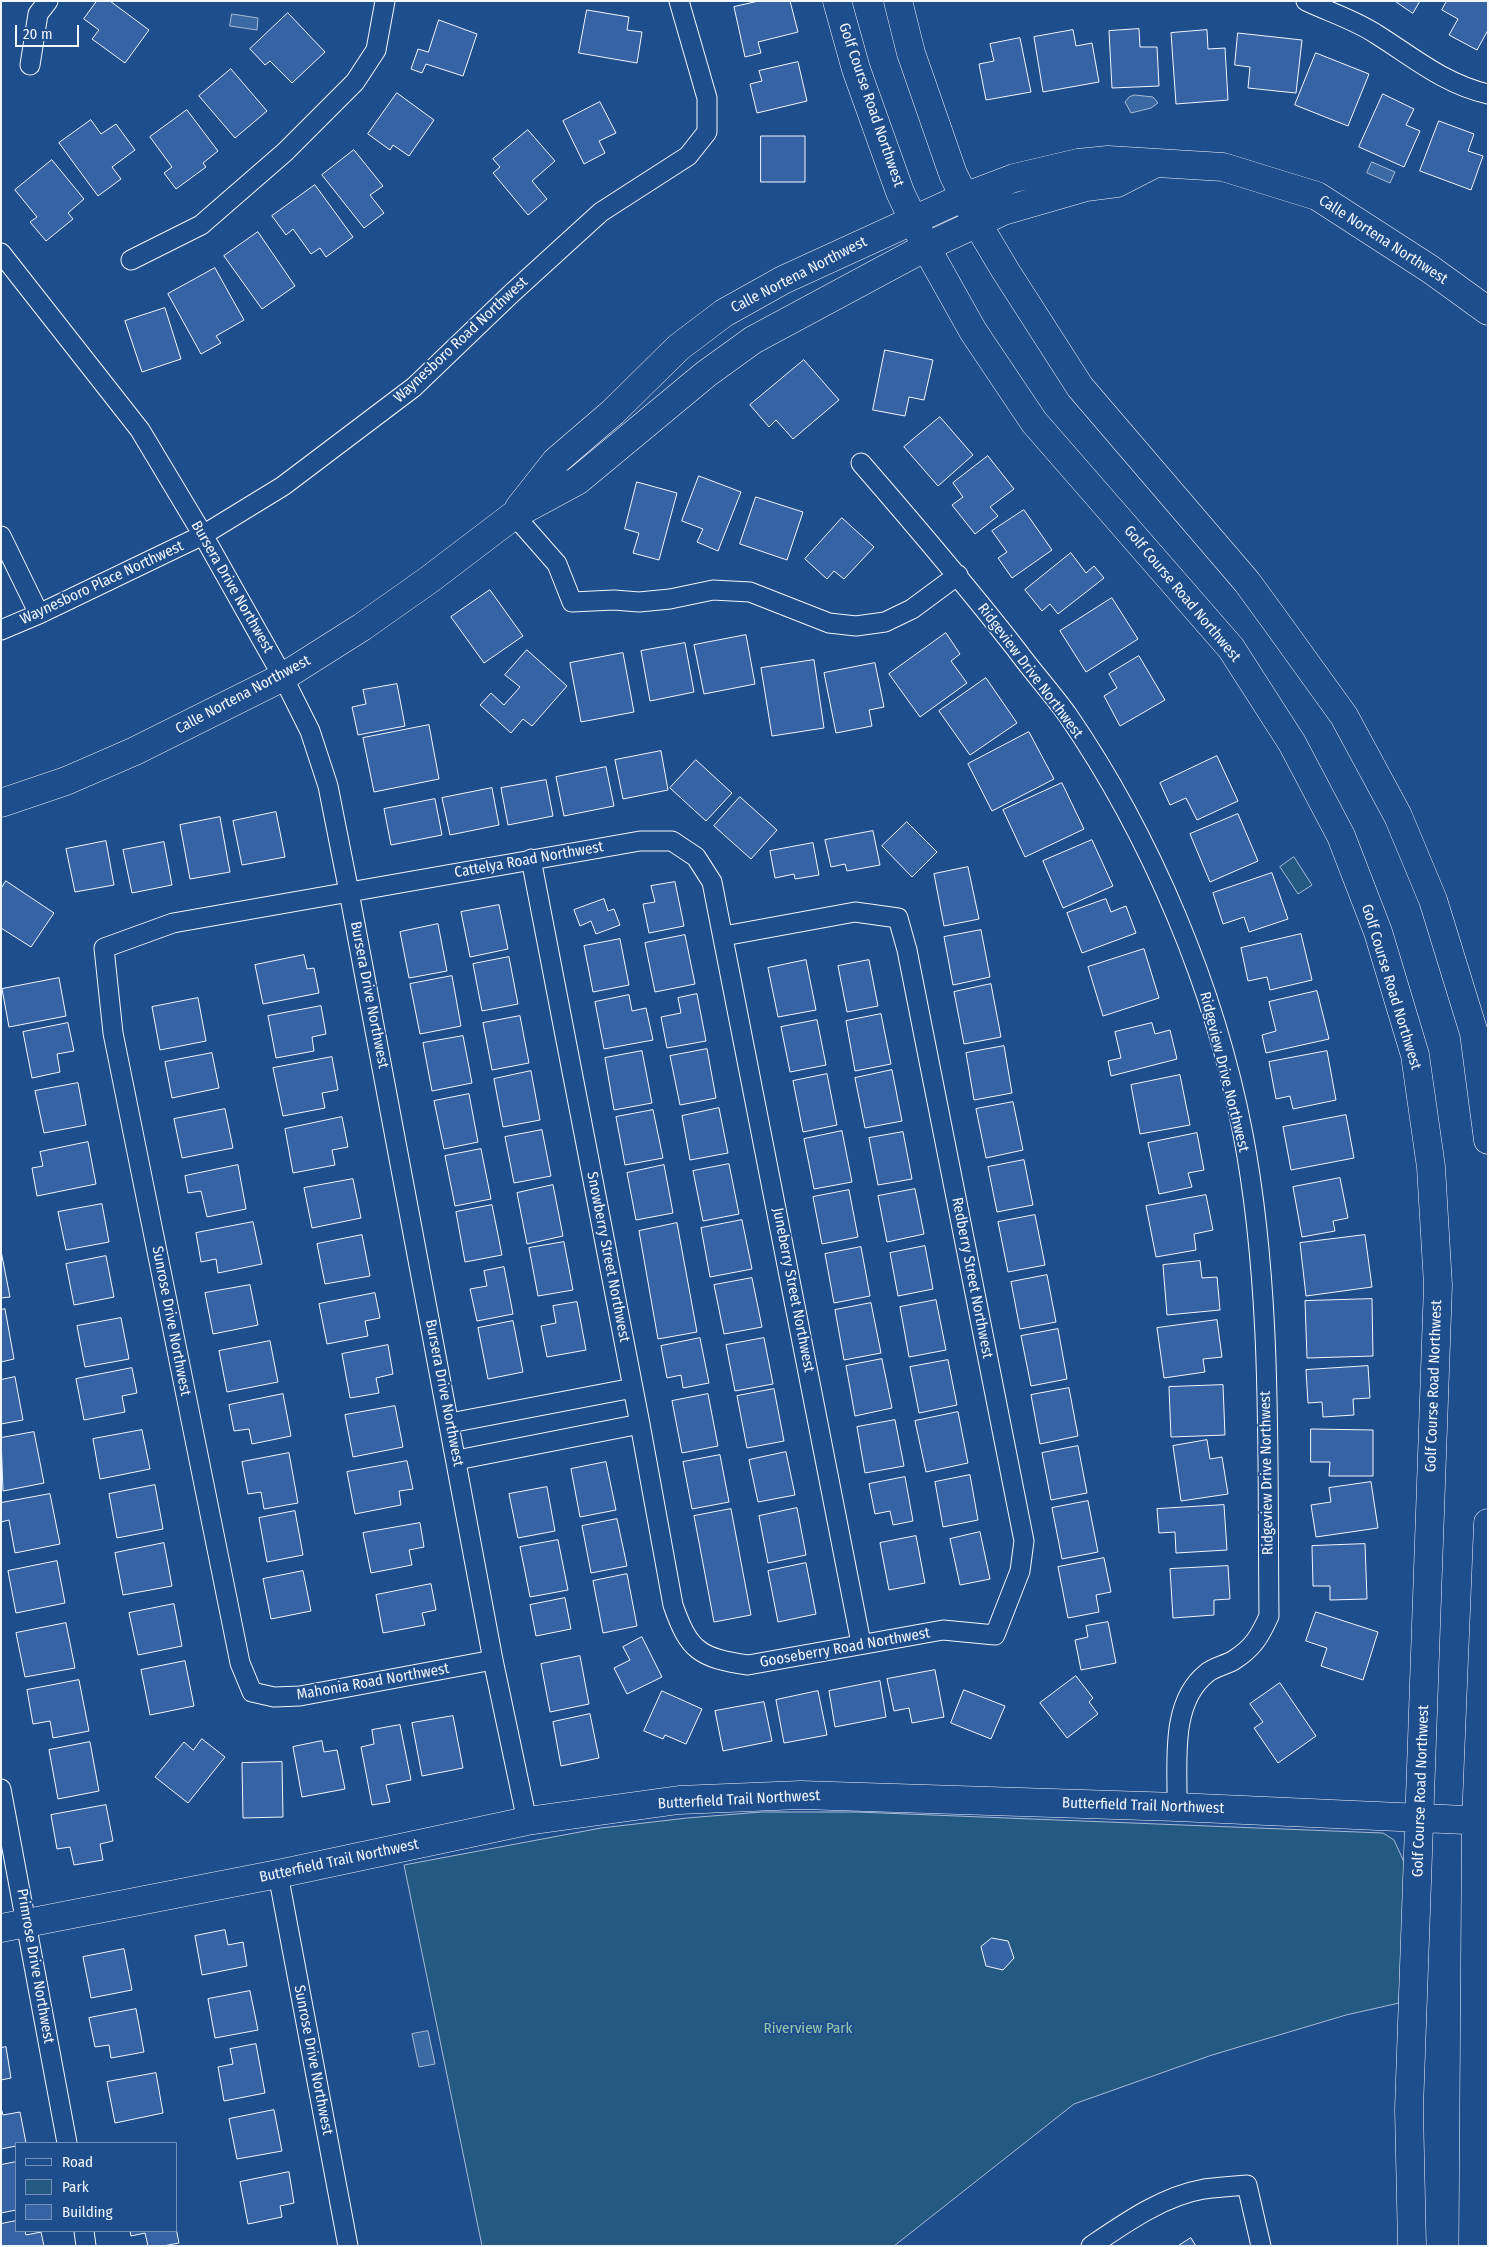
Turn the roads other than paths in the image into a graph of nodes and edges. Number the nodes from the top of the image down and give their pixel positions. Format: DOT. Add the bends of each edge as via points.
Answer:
graph roads {
  1 [pos="48,1"];
  2 [pos="385,1"];
  3 [pos="679,1"];
  4 [pos="836,1"];
  5 [pos="898,1"];
  6 [pos="1306,1"];
  7 [pos="30,65"];
  8 [pos="1488,94"];
  9 [pos="1154,164"];
  10 [pos="964,197"];
  11 [pos="912,220"];
  12 [pos="977,223"];
  13 [pos="926,247"];
  14 [pos="1,253"];
  15 [pos="131,260"];
  16 [pos="1488,311"];
  17 [pos="862,463"];
  18 [pos="514,515"];
  19 [pos="203,535"];
  20 [pos="1,536"];
  21 [pos="958,575"];
  22 [pos="39,614"];
  23 [pos="1,630"];
  24 [pos="283,677"];
  25 [pos="1,803"];
  26 [pos="531,859"];
  27 [pos="349,892"];
  28 [pos="724,936"];
  29 [pos="104,948"];
  30 [pos="1488,1140"];
  31 [pos="633,1388"];
  32 [pos="450,1423"];
  33 [pos="640,1424"];
  34 [pos="457,1460"];
  35 [pos="1488,1523"];
  36 [pos="995,1635"];
  37 [pos="861,1643"];
  38 [pos="698,1649"];
  39 [pos="494,1660"];
  40 [pos="252,1692"];
  41 [pos="1,1789"];
  42 [pos="1177,1807"];
  43 [pos="1420,1817"];
  44 [pos="1482,1821"];
  45 [pos="527,1822"];
  46 [pos="278,1874"];
  47 [pos="14,1925"];
  48 [pos="68,2142"];
  49 [pos="84,2232"];
  50 [pos="86,2246"];
  51 [pos="348,2246"];
  52 [pos="1091,2246"];
  53 [pos="1261,2246"];
  54 [pos="1412,2246"];
  55 [pos="1473,2246"];
  1 -- 7 [label="street" via="38,14"];
  2 -- 15 [label="street" via="376,50 355,82 285,152 201,225"];
  3 -- 19 [label="street, Waynesboro Road Northwest" via="707,98 707,132 688,156 601,212 512,292 414,388 283,486"];
  4 -- 11 [label="main road, Golf Course Road Northwest" via="881,144"];
  5 -- 10 [label="main road" via="911,53"];
  6 -- 8 [label="street" via="1375,33 1426,68 1466,89"];
  9 -- 10 [label="main road, Calle Nortena Northwest" via="1108,160 1078,163 1014,178"];
  9 -- 12 [label="main road, Calle Nortena Northwest" via="1117,182 1024,203"];
  9 -- 16 [label="main road, Calle Nortena Northwest" via="1223,167 1317,196"];
  10 -- 11 [label="main road, Calle Nortena Northwest"];
  10 -- 12 [label="main road"];
  11 -- 13 [label="main road, Golf Course Road Northwest"];
  11 -- 18 [label="main road, Calle Nortena Northwest" via="783,280 724,312 679,347 613,412 556,461"];
  12 -- 13 [label="main road, Calle Nortena Northwest"];
  12 -- 30 [label="main road" via="1080,387 1247,582 1344,716 1398,816 1433,900 1474,1033"];
  13 -- 18 [label="main road, Calle Nortena Northwest" via="752,340 576,481"];
  13 -- 43 [label="main road, Golf Course Road Northwest" via="973,331 1034,422 1231,648 1292,743 1341,836 1378,932 1415,1055 1431,1167 1438,1285"];
  14 -- 19 [label="street, Bursera Drive Northwest" via="140,430"];
  17 -- 21 [label="street, Ridgeview Drive Northwest"];
  18 -- 21 [label="street" via="558,564 572,602 639,602 713,590 750,592 829,623 856,626 885,622 912,610"];
  18 -- 24 [label="main road, Calle Nortena Northwest" via="423,584"];
  19 -- 22 [label="street, Waynesboro Place Northwest"];
  19 -- 24 [label="street, Bursera Drive Northwest"];
  20 -- 22 [label="street"];
  21 -- 42 [label="street, Ridgeview Drive Northwest" via="1066,714 1149,856 1188,944 1213,1016 1243,1133 1257,1236 1265,1344 1269,1616 1258,1640 1234,1660 1207,1673 1188,1695 1179,1725"];
  22 -- 23 [label="street, Waynesboro Place Northwest"];
  24 -- 25 [label="main road, Calle Nortena Northwest" via="136,751 66,781"];
  24 -- 27 [label="street, Bursera Drive Northwest" via="310,731 328,786"];
  26 -- 27 [label="street, Cattelya Road Northwest"];
  26 -- 28 [label="street, Cattelya Road Northwest" via="640,841 672,841 696,857 712,882"];
  26 -- 31 [label="street, Snowberry Street Northwest"];
  27 -- 29 [label="street, Cattelya Road Northwest" via="174,923"];
  27 -- 32 [label="street, Bursera Drive Northwest"];
  28 -- 36 [label="street, Redberry Street Northwest" via="855,912 898,918 909,959 1024,1542 1020,1571"];
  28 -- 37 [label="street, Juneberry Street Northwest"];
  29 -- 40 [label="street, Sunrose Drive Northwest" via="112,1033 240,1663"];
  31 -- 32 [label="street"];
  31 -- 33 [label="street, Snowberry Street Northwest"];
  32 -- 34 [label="street, Bursera Drive Northwest"];
  33 -- 34 [label="street"];
  33 -- 38 [label="street, Snowberry Street Northwest" via="673,1605 682,1631"];
  34 -- 39 [label="street, Bursera Drive Northwest"];
  35 -- 44 [label="main road"];
  36 -- 37 [label="street, Gooseberry Road Northwest" via="943,1630"];
  37 -- 38 [label="street, Gooseberry Road Northwest" via="748,1665 716,1660"];
  39 -- 40 [label="street, Mahonia Road Northwest" via="300,1696 274,1697"];
  39 -- 45 [label="street, Bursera Drive Northwest"];
  41 -- 47 [label="street, Primrose Drive Northwest"];
  42 -- 43 [label="main road, Butterfield Trail Northwest"];
  42 -- 45 [label="main road, Butterfield Trail Northwest" via="800,1795 679,1800"];
  43 -- 44 [label="main road, Butterfield Trail Northwest"];
  43 -- 54 [label="main road, Golf Course Road Northwest" via="1408,2109"];
  44 -- 55 [label="main road"];
  45 -- 46 [label="main road, Butterfield Trail Northwest"];
  46 -- 47 [label="main road, Butterfield Trail Northwest"];
  46 -- 51 [label="street, Sunrose Drive Northwest"];
  47 -- 48 [label="street, Primrose Drive Northwest"];
  49 -- 50 [label="street"];
  52 -- 53 [label="street" via="1171,2198 1204,2189 1247,2185"];
}
